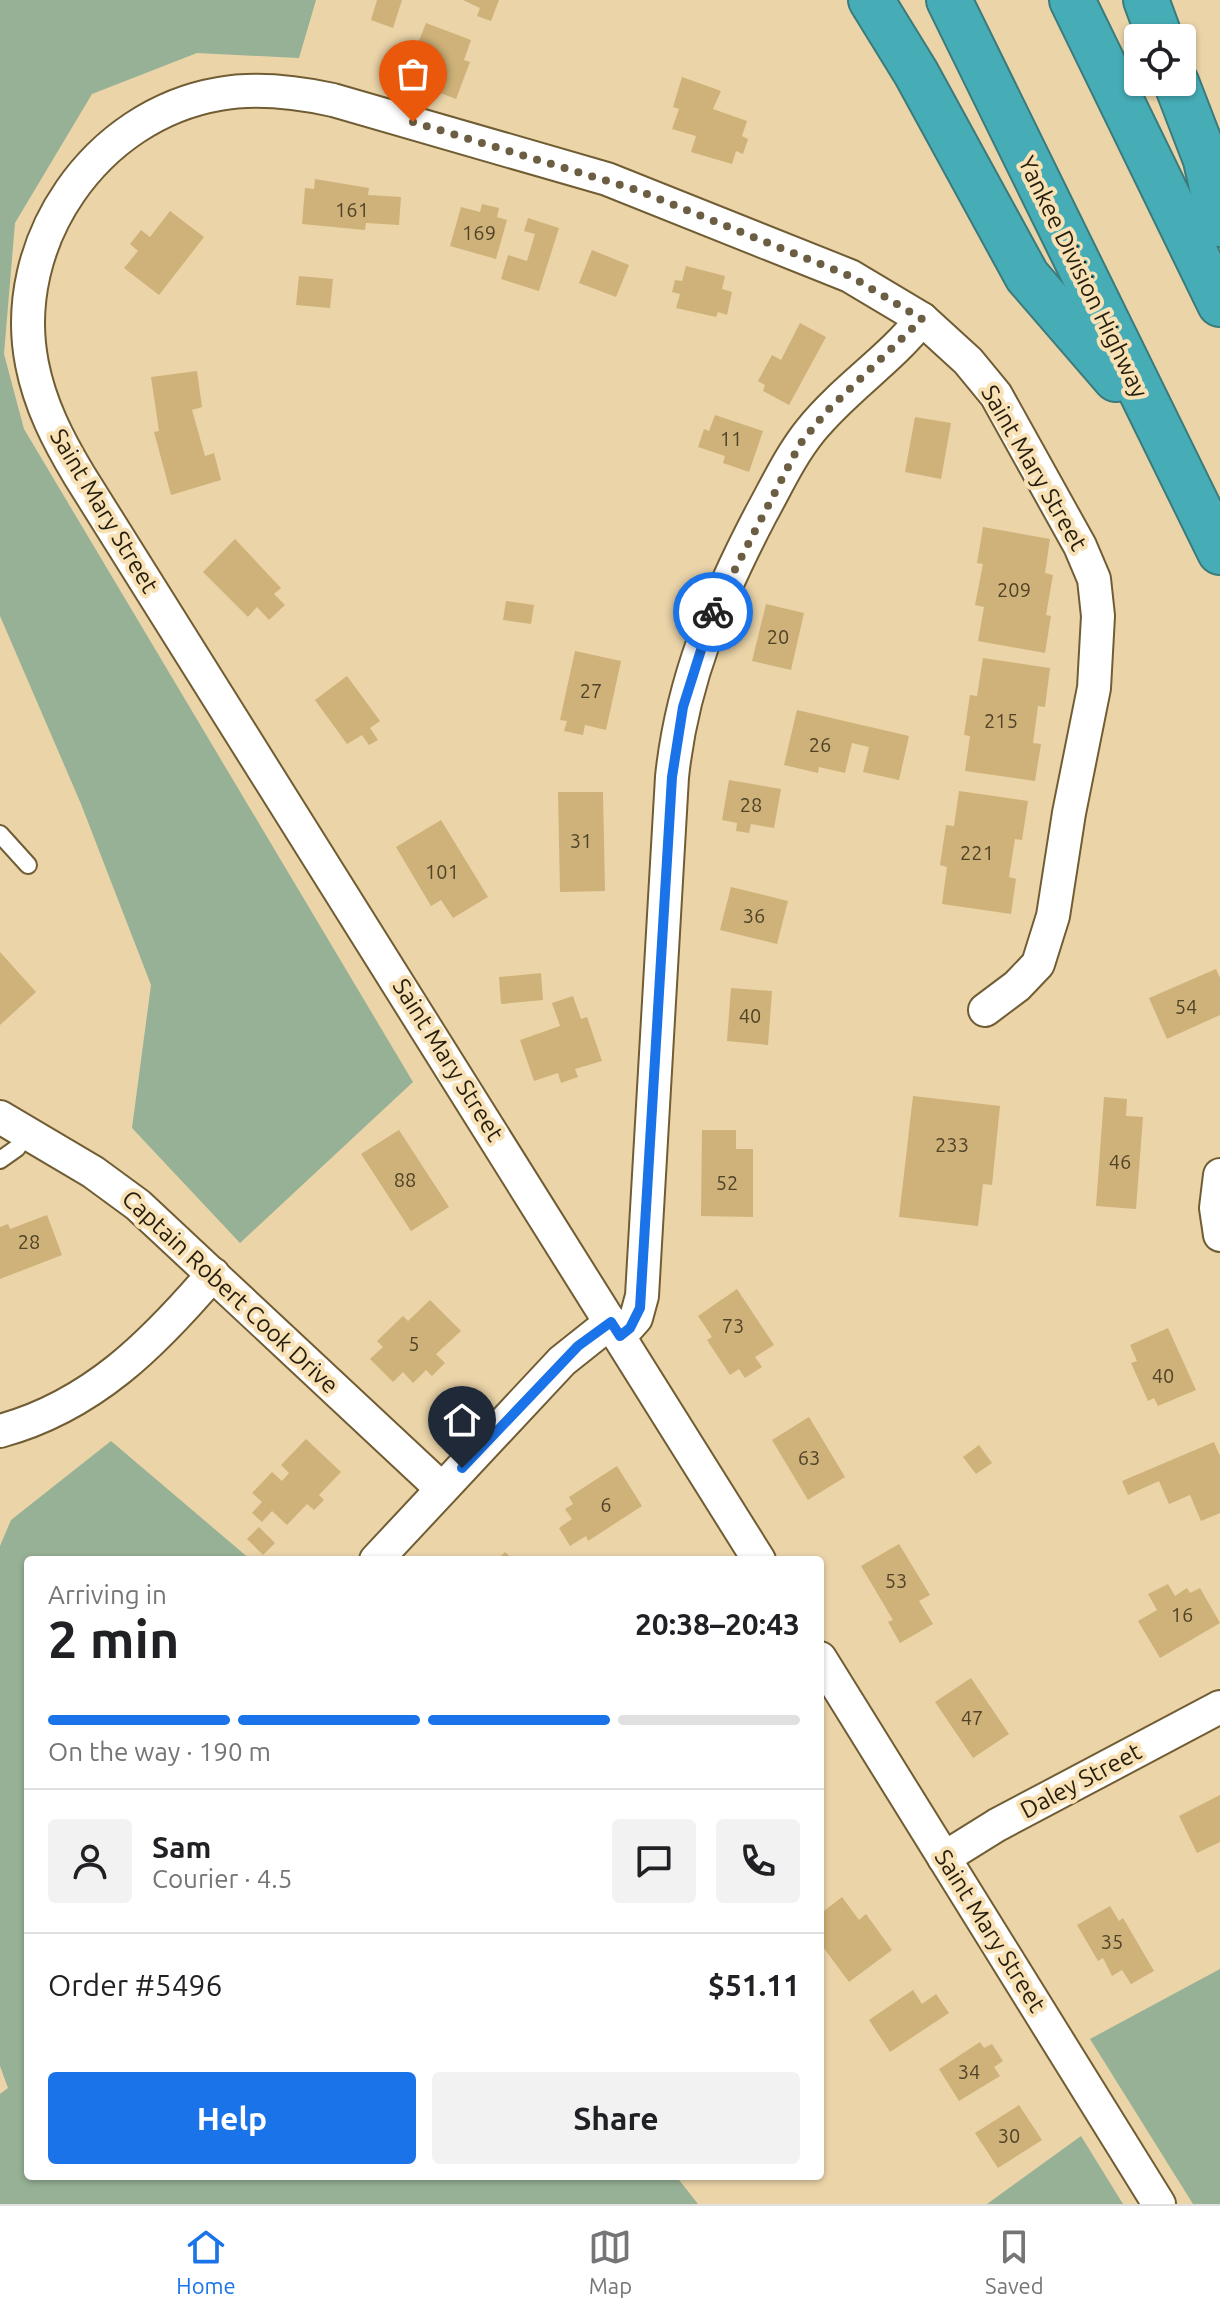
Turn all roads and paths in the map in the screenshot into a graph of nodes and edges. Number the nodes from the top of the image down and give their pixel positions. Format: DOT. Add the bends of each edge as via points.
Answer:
graph roads {
  1 [pos="871,0"];
  2 [pos="949,0"];
  3 [pos="1072,0"];
  4 [pos="1146,0"];
  5 [pos="1155,24"];
  6 [pos="1181,96"];
  7 [pos="1220,224"];
  8 [pos="1220,304"];
  9 [pos="922,319"];
  10 [pos="1157,427"];
  11 [pos="1220,552"];
  12 [pos="0,834"];
  13 [pos="28,865"];
  14 [pos="985,1010"];
  15 [pos="13,1125"];
  16 [pos="0,1160"];
  17 [pos="1220,1175"];
  18 [pos="1220,1235"];
  19 [pos="213,1274"];
  20 [pos="615,1329"];
  21 [pos="0,1431"];
  22 [pos="442,1489"];
  23 [pos="380,1556"];
  24 [pos="757,1556"];
  25 [pos="824,1664"];
  26 [pos="1220,1707"];
  27 [pos="944,1858"];
  28 [pos="1159,2204"];
  1 -- 10 [label="highway" via="1027,276"];
  2 -- 10 [label="highway, Yankee Division Highway"];
  3 -- 8 [label="highway"];
  4 -- 5 [label="highway"];
  6 -- 7 [label="highway" via="1206,160"];
  9 -- 14 [label="street, Saint Mary Street" via="996,395 1080,546 1097,596 1094,688 1053,916 1038,964"];
  9 -- 20 [label="street" via="800,444 735,564 698,651 672,777 642,1296 636,1318"];
  9 -- 20 [label="street, Saint Mary Street" via="850,276 617,183 359,107 282,92 215,94 126,135 73,184 38,259 29,310 31,361 41,401 62,447"];
  10 -- 11 [label="highway, Yankee Division Highway"];
  12 -- 13 [label="lane"];
  15 -- 16 [label="lane" via="17,1148"];
  15 -- 19 [label="street, Captain Robert Cook Drive" via="116,1187"];
  17 -- 18 [label="street"];
  19 -- 21 [label="street" via="155,1340 111,1377 64,1406"];
  19 -- 22 [label="street, Captain Robert Cook Drive"];
  20 -- 22 [label="street" via="562,1361"];
  20 -- 24 [label="street, Saint Mary Street"];
  22 -- 23 [label="street"];
  25 -- 27 [label="street, Saint Mary Street"];
  26 -- 27 [label="street, Daley Street"];
  27 -- 28 [label="street, Saint Mary Street"];
}
